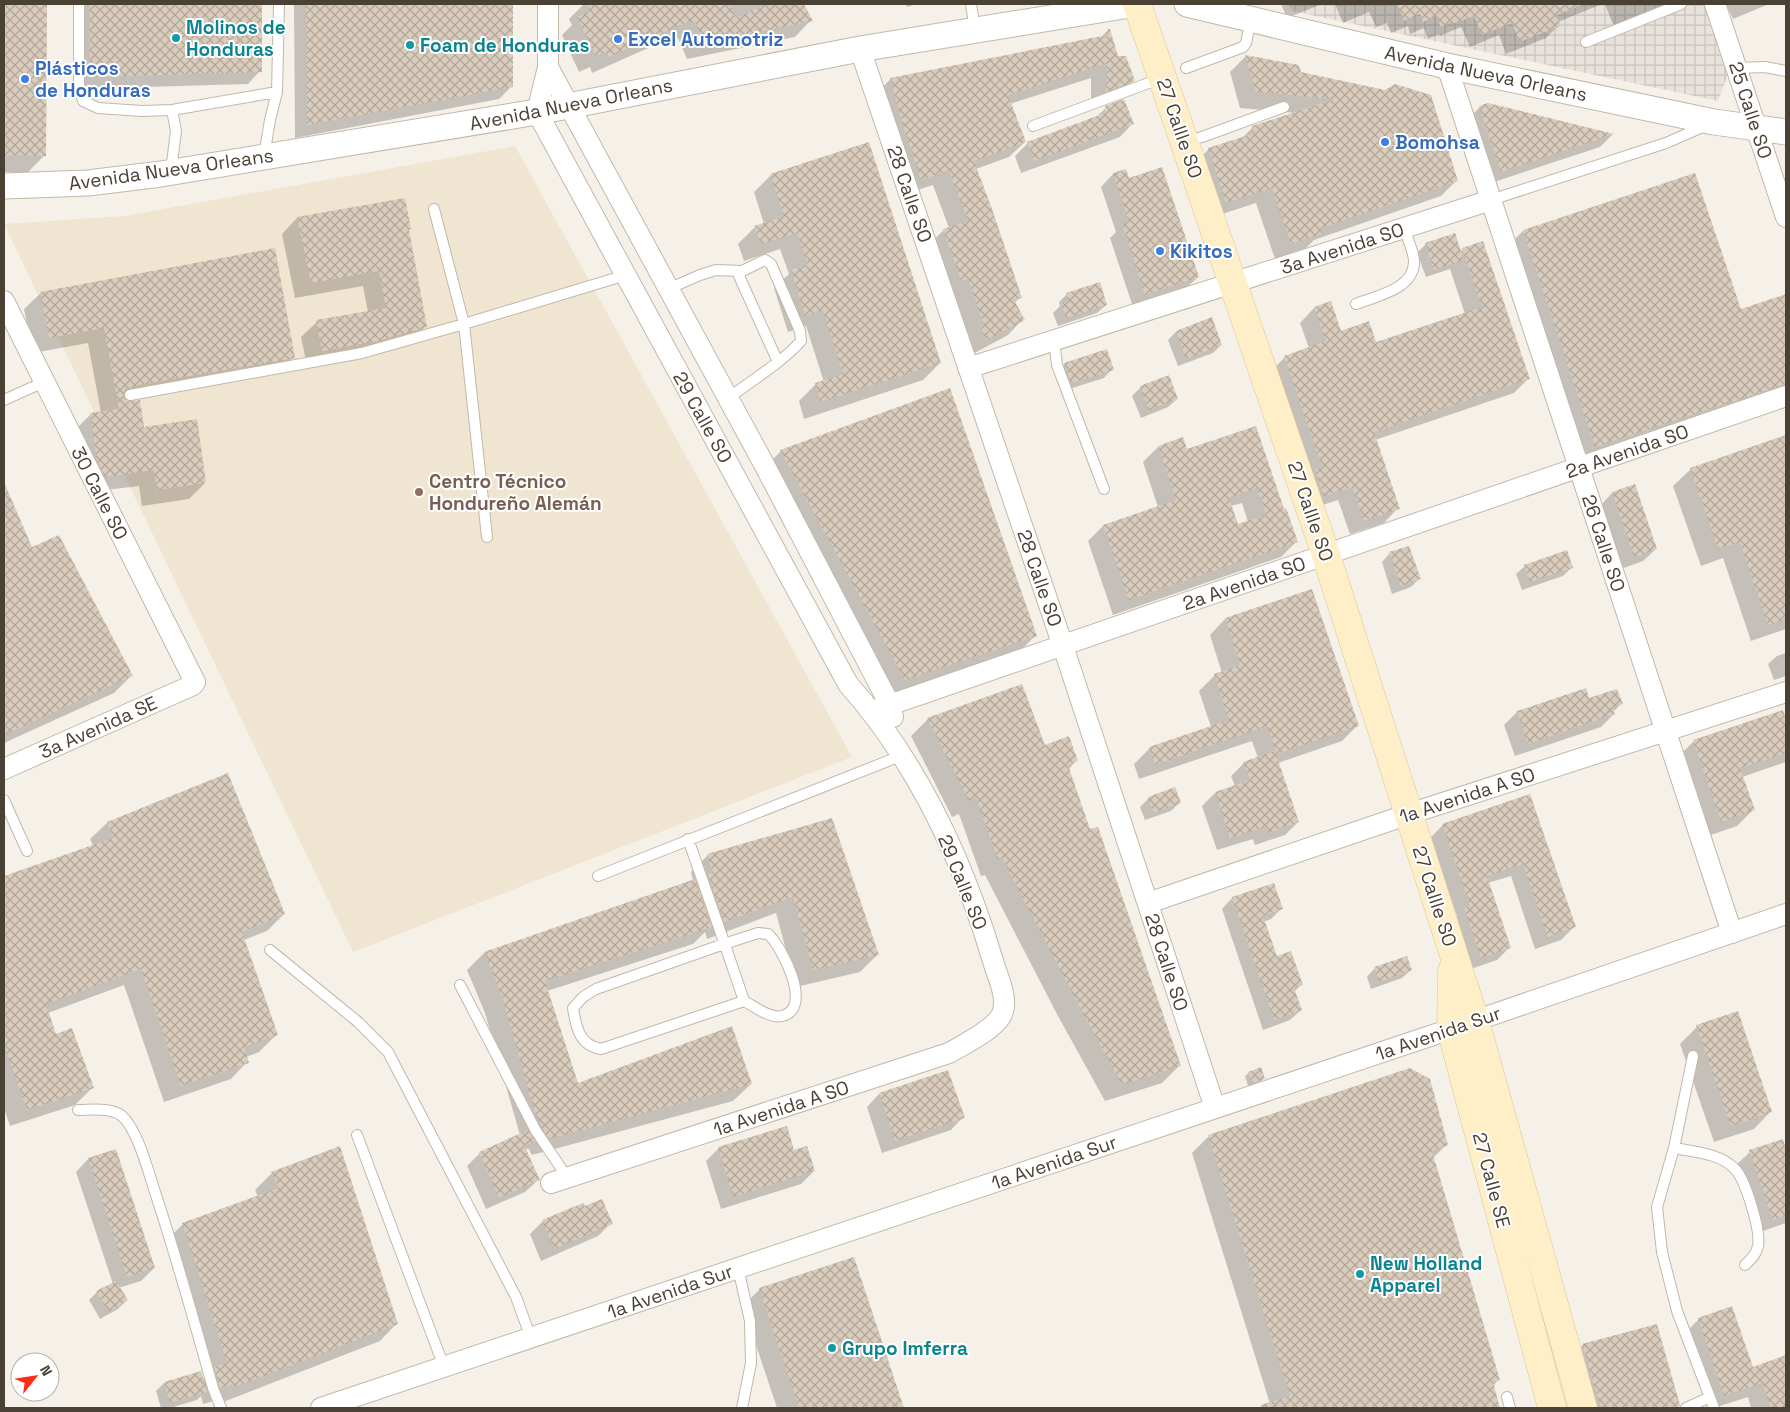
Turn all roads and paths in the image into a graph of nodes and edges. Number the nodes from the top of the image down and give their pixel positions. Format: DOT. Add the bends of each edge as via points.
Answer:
graph roads {
  1 [pos="79,4"];
  2 [pos="280,4"];
  3 [pos="548,4"];
  4 [pos="971,4"];
  5 [pos="1136,4"];
  6 [pos="1187,4"];
  7 [pos="1681,4"];
  8 [pos="1715,4"];
  9 [pos="1252,19"];
  10 [pos="975,30"];
  11 [pos="1586,42"];
  12 [pos="860,49"];
  13 [pos="1447,66"];
  14 [pos="548,67"];
  15 [pos="1736,68"];
  16 [pos="1786,71"];
  17 [pos="1174,73"];
  18 [pos="277,92"];
  19 [pos="568,105"];
  20 [pos="1284,107"];
  21 [pos="172,110"];
  22 [pos="537,112"];
  23 [pos="1714,122"];
  24 [pos="1033,126"];
  25 [pos="1756,129"];
  26 [pos="1786,132"];
  27 [pos="1185,142"];
  28 [pos="264,157"];
  29 [pos="171,172"];
  30 [pos="4,186"];
  31 [pos="1491,200"];
  32 [pos="434,209"];
  33 [pos="1786,217"];
  34 [pos="1404,228"];
  35 [pos="742,271"];
  36 [pos="626,275"];
  37 [pos="1233,283"];
  38 [pos="668,289"];
  39 [pos="4,301"];
  40 [pos="1356,304"];
  41 [pos="464,324"];
  42 [pos="1054,341"];
  43 [pos="778,362"];
  44 [pos="968,368"];
  45 [pos="44,382"];
  46 [pos="130,395"];
  47 [pos="1786,396"];
  48 [pos="729,398"];
  49 [pos="4,400"];
  50 [pos="702,415"];
  51 [pos="765,466"];
  52 [pos="1579,468"];
  53 [pos="738,480"];
  54 [pos="1104,489"];
  55 [pos="487,537"];
  56 [pos="1326,555"];
  57 [pos="1062,646"];
  58 [pos="193,685"];
  59 [pos="1786,692"];
  60 [pos="881,708"];
  61 [pos="1666,732"];
  62 [pos="903,755"];
  63 [pos="4,769"];
  64 [pos="4,800"];
  65 [pos="1409,814"];
  66 [pos="688,839"];
  67 [pos="26,851"];
  68 [pos="598,876"];
  69 [pos="1148,903"];
  70 [pos="1786,914"];
  71 [pos="1732,933"];
  72 [pos="724,944"];
  73 [pos="270,950"];
  74 [pos="1452,950"];
  75 [pos="460,985"];
  76 [pos="744,1001"];
  77 [pos="1001,1016"];
  78 [pos="1463,1025"];
  79 [pos="1693,1056"];
  80 [pos="1215,1108"];
  81 [pos="78,1110"];
  82 [pos="356,1135"];
  83 [pos="1674,1148"];
  84 [pos="559,1180"];
  85 [pos="1745,1265"];
  86 [pos="738,1268"];
  87 [pos="531,1338"];
  88 [pos="444,1367"];
  89 [pos="1507,1397"];
  90 [pos="1710,1397"];
  91 [pos="221,1408"];
  92 [pos="321,1408"];
  93 [pos="742,1408"];
  94 [pos="1510,1408"];
  95 [pos="1552,1408"];
  96 [pos="1583,1408"];
  97 [pos="1686,1408"];
  98 [pos="1714,1408"];
  1 -- 21 [label="lane" via="79,88 83,101 98,108"];
  2 -- 18 [label="lane"];
  3 -- 14 [label="street, 29 Calle SO"];
  4 -- 10 [label="lane"];
  5 -- 10 [label="street, Avenida Nueva Orleans"];
  5 -- 17 [label="main road, 27 Callle SO"];
  6 -- 9 [label="street, Avenida Nueva Orleans"];
  7 -- 11 [label="lane"];
  8 -- 15 [label="street, 25 Calle SO"];
  9 -- 13 [label="street, Avenida Nueva Orleans"];
  9 -- 17 [label="lane" via="1243,47"];
  10 -- 12 [label="street, Avenida Nueva Orleans"];
  12 -- 19 [label="street, Avenida Nueva Orleans"];
  12 -- 44 [label="street, 28 Calle SO"];
  13 -- 23 [label="street, Avenida Nueva Orleans"];
  13 -- 31 [label="street, 26 Calle SO"];
  14 -- 19 [label="street, 29 Calle SO"];
  14 -- 22 [label="street, 29 Calle SO"];
  15 -- 16 [label="lane" via="1765,67"];
  15 -- 25 [label="street, 25 Calle SO"];
  17 -- 24 [label="lane"];
  17 -- 27 [label="main road, 27 Callle SO"];
  18 -- 21 [label="lane"];
  18 -- 28 [label="lane"];
  19 -- 22 [label="street, Avenida Nueva Orleans"];
  19 -- 38 [label="street, 29 Calle SO"];
  20 -- 27 [label="lane"];
  21 -- 29 [label="lane" via="176,131"];
  22 -- 28 [label="street, Avenida Nueva Orleans"];
  22 -- 36 [label="street, 29 Calle SO"];
  23 -- 25 [label="street, Avenida Nueva Orleans"];
  23 -- 31 [label="lane, 3a Avenida SO" via="1666,142"];
  25 -- 26 [label="street, Avenida Nueva Orleans"];
  25 -- 33 [label="street, 25 Calle SO"];
  27 -- 37 [label="main road, 27 Callle SO"];
  28 -- 29 [label="street, Avenida Nueva Orleans"];
  29 -- 30 [label="street, Avenida Nueva Orleans" via="88,183"];
  31 -- 34 [label="street, 3a Avenida SO"];
  31 -- 52 [label="street, 26 Calle SO"];
  32 -- 41 [label="lane"];
  34 -- 37 [label="street, 3a Avenida SO"];
  34 -- 40 [label="lane" via="1414,261 1411,277 1401,286"];
  35 -- 38 [label="lane" via="716,270"];
  35 -- 43 [label="lane" via="739,276"];
  35 -- 43 [label="lane" via="765,260 771,264 800,331 800,341"];
  36 -- 41 [label="lane"];
  36 -- 50 [label="street, 29 Calle SO"];
  37 -- 42 [label="street, 3a Avenida SO"];
  37 -- 56 [label="main road, 27 Callle SO"];
  38 -- 48 [label="street, 29 Calle SO"];
  39 -- 45 [label="street, 30 Calle SO"];
  41 -- 46 [label="lane" via="362,353"];
  41 -- 55 [label="lane"];
  42 -- 44 [label="street, 3a Avenida SO"];
  42 -- 54 [label="lane" via="1057,365"];
  43 -- 48 [label="lane"];
  44 -- 57 [label="street, 28 Calle SO"];
  45 -- 49 [label="lane"];
  45 -- 58 [label="street, 30 Calle SO" via="194,680"];
  47 -- 52 [label="street, 2a Avenida SO"];
  48 -- 50 [label="street"];
  48 -- 51 [label="street, 29 Calle SO"];
  50 -- 53 [label="street, 29 Calle SO"];
  51 -- 53 [label="street"];
  51 -- 60 [label="street, 29 Calle SO"];
  52 -- 56 [label="street, 2a Avenida SO"];
  52 -- 61 [label="street, 26 Calle SO"];
  53 -- 60 [label="street, 29 Calle SO" via="848,684"];
  56 -- 57 [label="street, 2a Avenida SO"];
  56 -- 65 [label="main road, 27 Callle SO"];
  57 -- 60 [label="street, 2a Avenida SO"];
  57 -- 69 [label="street, 28 Calle SO"];
  58 -- 63 [label="street, 3a Avenida SE"];
  59 -- 61 [label="street, 1a Avenida A SO"];
  60 -- 62 [label="street, 29 Calle SO"];
  61 -- 65 [label="street, 1a Avenida A SO"];
  61 -- 71 [label="street, 26 Calle SO"];
  62 -- 66 [label="lane"];
  62 -- 77 [label="street, 29 Calle SO" via="933,809 980,920 1004,1001"];
  64 -- 67 [label="lane"];
  65 -- 69 [label="street, 1a Avenida A SO"];
  65 -- 74 [label="main road, 27 Callle SO"];
  66 -- 68 [label="lane"];
  66 -- 72 [label="lane"];
  69 -- 80 [label="street, 28 Calle SO"];
  70 -- 71 [label="street, 1a Avenida Sur"];
  71 -- 78 [label="street, 1a Avenida Sur"];
  72 -- 76 [label="lane"];
  72 -- 76 [label="lane" via="758,933 768,934 776,940 796,986 793,1010 783,1016 772,1016"];
  72 -- 76 [label="lane" via="596,989 573,1008 576,1024 583,1040 602,1049"];
  73 -- 87 [label="lane" via="358,1022 388,1052 516,1297"];
  74 -- 78 [label="main road, 27 Calle SE"];
  75 -- 84 [label="lane"];
  77 -- 84 [label="street, 1a Avenida A SO" via="971,1041 949,1053"];
  78 -- 80 [label="street, 1a Avenida Sur"];
  78 -- 95 [label="main road, 27 Calle SE"];
  78 -- 96 [label="main road, 27 Calle SE"];
  79 -- 83 [label="lane"];
  80 -- 86 [label="street, 1a Avenida Sur"];
  81 -- 91 [label="lane" via="112,1111 129,1124 158,1199"];
  82 -- 88 [label="lane"];
  83 -- 85 [label="lane" via="1717,1157 1735,1169 1744,1182 1754,1212 1758,1244 1755,1255"];
  83 -- 90 [label="lane" via="1657,1207 1662,1252 1677,1311"];
  86 -- 87 [label="street, 1a Avenida Sur"];
  86 -- 93 [label="lane" via="750,1320 751,1363"];
  87 -- 88 [label="street, 1a Avenida Sur"];
  88 -- 92 [label="street, 1a Avenida Sur"];
  89 -- 94 [label="lane"];
  90 -- 97 [label="lane"];
  90 -- 98 [label="lane"];
}
